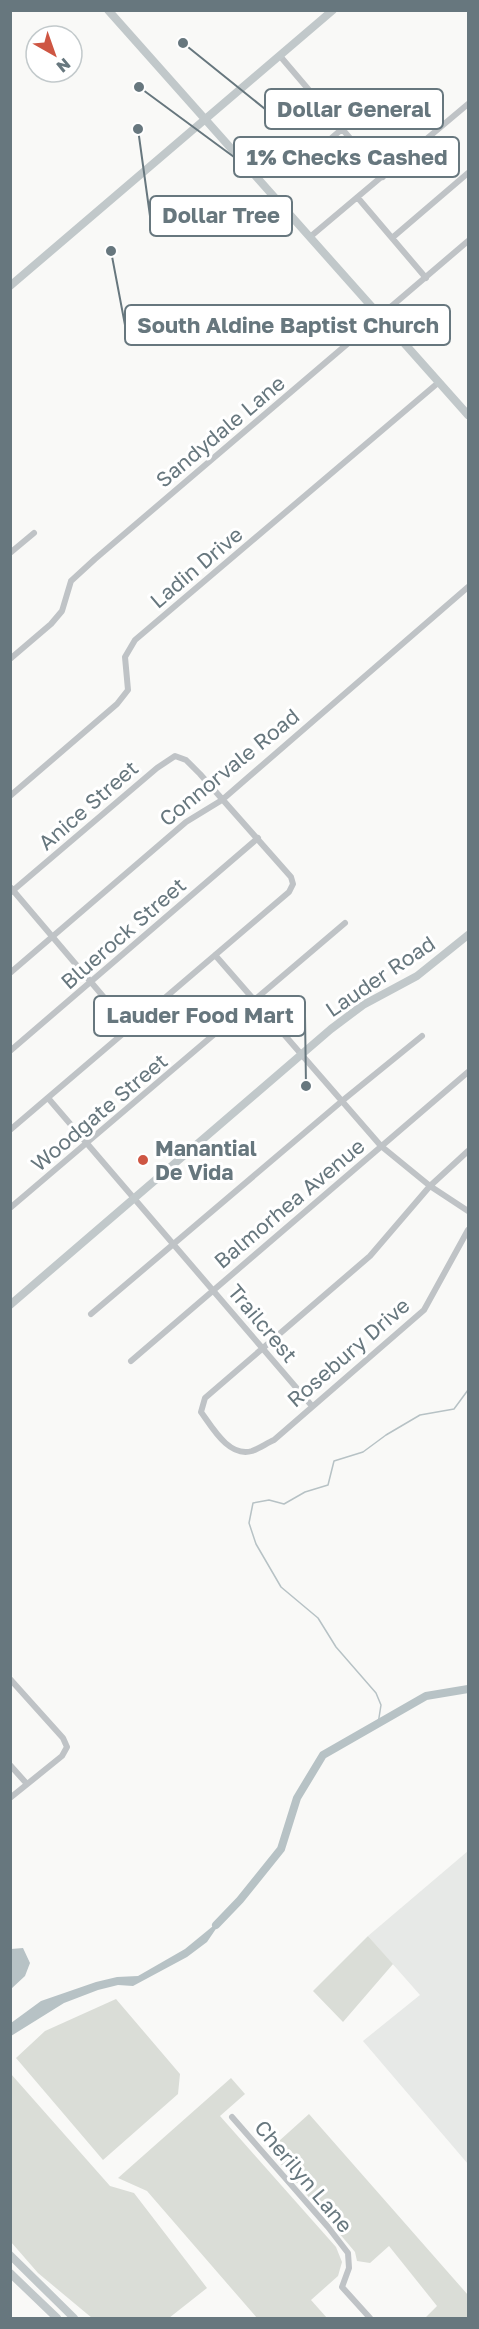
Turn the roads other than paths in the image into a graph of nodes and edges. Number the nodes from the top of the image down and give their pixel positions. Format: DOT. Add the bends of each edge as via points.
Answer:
graph roads {
  1 [pos="108,10"];
  2 [pos="333,10"];
  3 [pos="280,56"];
  4 [pos="468,104"];
  5 [pos="204,120"];
  6 [pos="342,129"];
  7 [pos="291,173"];
  8 [pos="468,173"];
  9 [pos="383,177"];
  10 [pos="358,198"];
  11 [pos="310,237"];
  12 [pos="392,238"];
  13 [pos="468,241"];
  14 [pos="426,278"];
  15 [pos="10,286"];
  16 [pos="380,316"];
  17 [pos="439,382"];
  18 [pos="468,415"];
  19 [pos="34,533"];
  20 [pos="11,552"];
  21 [pos="468,587"];
  22 [pos="10,659"];
  23 [pos="10,796"];
  24 [pos="222,800"];
  25 [pos="258,838"];
  26 [pos="11,891"];
  27 [pos="345,923"];
  28 [pos="468,935"];
  29 [pos="52,936"];
  30 [pos="215,955"];
  31 [pos="10,972"];
  32 [pos="91,982"];
  33 [pos="255,1001"];
  34 [pos="130,1028"];
  35 [pos="422,1036"];
  36 [pos="10,1052"];
  37 [pos="302,1054"];
  38 [pos="468,1072"];
  39 [pos="48,1098"];
  40 [pos="342,1101"];
  41 [pos="10,1130"];
  42 [pos="87,1144"];
  43 [pos="381,1146"];
  44 [pos="468,1151"];
  45 [pos="430,1186"];
  46 [pos="134,1198"];
  47 [pos="10,1208"];
  48 [pos="468,1211"];
  49 [pos="468,1230"];
  50 [pos="174,1245"];
  51 [pos="213,1290"];
  52 [pos="10,1305"];
  53 [pos="92,1314"];
  54 [pos="262,1348"];
  55 [pos="131,1362"];
  56 [pos="312,1406"];
  57 [pos="10,1679"];
  58 [pos="10,1765"];
  59 [pos="27,1784"];
  60 [pos="10,1798"];
  61 [pos="232,2117"];
  62 [pos="10,2255"];
  63 [pos="10,2273"];
  64 [pos="57,2319"];
  65 [pos="74,2319"];
  66 [pos="370,2319"];
  1 -- 5 [label="main road"];
  2 -- 3 [label="main road"];
  3 -- 5 [label="main road"];
  3 -- 6 [label="street"];
  4 -- 9 [label="street"];
  5 -- 11 [label="main road"];
  5 -- 15 [label="main road"];
  6 -- 7 [label="street"];
  6 -- 9 [label="street"];
  8 -- 12 [label="street"];
  9 -- 10 [label="street"];
  10 -- 11 [label="street"];
  10 -- 12 [label="street"];
  11 -- 16 [label="main road"];
  12 -- 14 [label="street"];
  13 -- 14 [label="street, Sandydale Lane"];
  14 -- 16 [label="street, Sandydale Lane"];
  16 -- 17 [label="main road"];
  16 -- 22 [label="street, Sandydale Lane" via="71,581 62,611"];
  17 -- 18 [label="main road"];
  17 -- 23 [label="street, Ladin Drive" via="135,640 125,657 128,690 117,704"];
  19 -- 20 [label="street"];
  21 -- 24 [label="street, Connorvale Road"];
  24 -- 25 [label="street"];
  24 -- 26 [label="street, Anice Street" via="189,764 180,757 170,758"];
  24 -- 29 [label="street, Connorvale Road" via="186,822"];
  25 -- 30 [label="street" via="293,884 289,892"];
  25 -- 32 [label="street, Bluerock Street"];
  26 -- 29 [label="street"];
  27 -- 33 [label="street, Woodgate Street"];
  28 -- 37 [label="main road, Lauder Road" via="417,976 363,1005"];
  29 -- 31 [label="street, Connorvale Road"];
  29 -- 32 [label="street"];
  30 -- 33 [label="street"];
  30 -- 34 [label="street"];
  32 -- 34 [label="street"];
  32 -- 36 [label="street, Bluerock Street"];
  33 -- 37 [label="street"];
  33 -- 42 [label="street, Woodgate Street"];
  34 -- 39 [label="street"];
  35 -- 40 [label="street"];
  37 -- 40 [label="street"];
  37 -- 46 [label="main road, Lauder Road"];
  38 -- 43 [label="street, Balmorhea Avenue"];
  39 -- 41 [label="street"];
  39 -- 42 [label="street, Trailcrest"];
  40 -- 43 [label="street"];
  40 -- 50 [label="street"];
  42 -- 46 [label="street, Trailcrest"];
  42 -- 47 [label="street, Woodgate Street"];
  43 -- 45 [label="street"];
  43 -- 51 [label="street, Balmorhea Avenue"];
  44 -- 45 [label="street"];
  45 -- 48 [label="street"];
  45 -- 54 [label="street" via="370,1256"];
  46 -- 50 [label="street, Trailcrest"];
  46 -- 52 [label="main road, Lauder Road"];
  49 -- 56 [label="street, Rosebury Drive" via="424,1310"];
  50 -- 51 [label="street, Trailcrest"];
  50 -- 53 [label="street"];
  51 -- 54 [label="street, Trailcrest"];
  51 -- 55 [label="street, Balmorhea Avenue"];
  54 -- 56 [label="street, Trailcrest"];
  54 -- 56 [label="street, Rosebury Drive" via="205,1398 201,1412 221,1439 232,1449 250,1452 274,1440"];
  57 -- 59 [label="street" via="67,1747 63,1756"];
  58 -- 59 [label="street"];
  59 -- 60 [label="street"];
  61 -- 66 [label="street, Cherilyn Lane" via="348,2253 349,2268 342,2287"];
  62 -- 65 [label="main road"];
  63 -- 64 [label="main road"];
}
